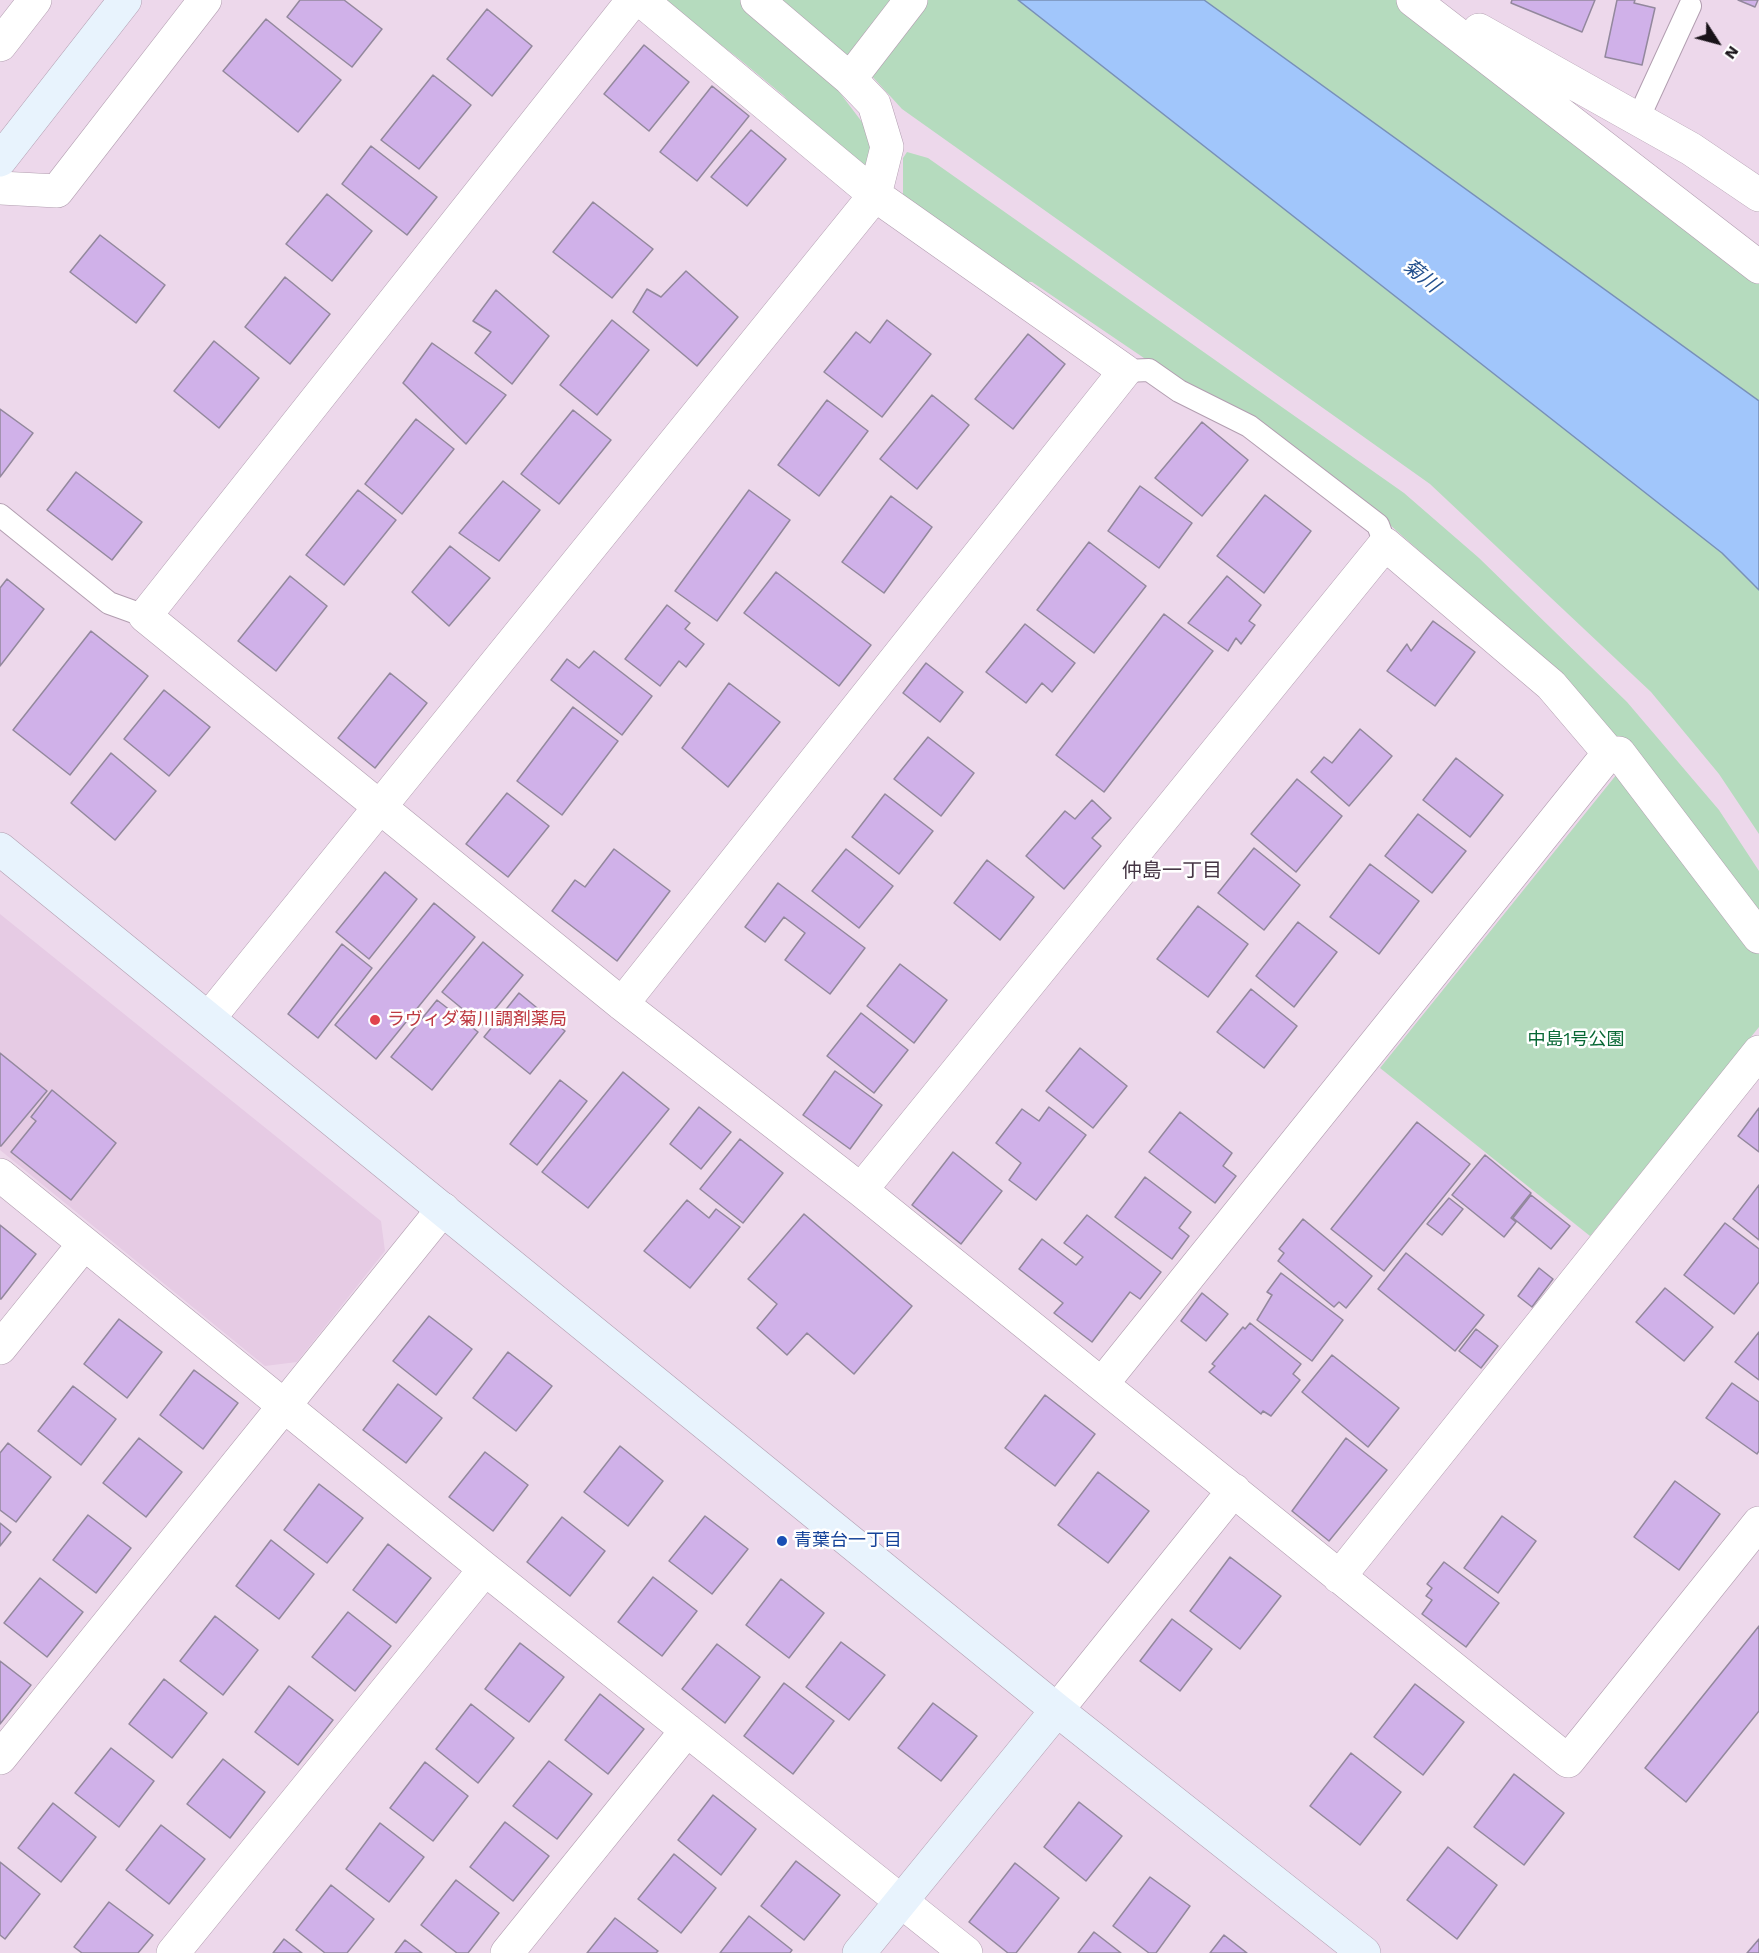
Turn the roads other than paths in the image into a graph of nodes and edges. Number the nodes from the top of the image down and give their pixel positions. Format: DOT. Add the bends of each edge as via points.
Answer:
graph roads {
  1 [pos="34,0"];
  2 [pos="125,0"];
  3 [pos="206,0"];
  4 [pos="633,0"];
  5 [pos="641,0"];
  6 [pos="757,0"];
  7 [pos="911,0"];
  8 [pos="1413,0"];
  9 [pos="1425,0"];
  10 [pos="1690,6"];
  11 [pos="0,45"];
  12 [pos="854,73"];
  13 [pos="1638,119"];
  14 [pos="0,160"];
  15 [pos="0,188"];
  16 [pos="875,195"];
  17 [pos="1759,195"];
  18 [pos="1759,267"];
  19 [pos="1125,371"];
  20 [pos="0,515"];
  21 [pos="1385,544"];
  22 [pos="145,616"];
  23 [pos="1609,753"];
  24 [pos="378,808"];
  25 [pos="0,849"];
  26 [pos="1759,937"];
  27 [pos="621,1004"];
  28 [pos="209,1018"];
  29 [pos="1759,1052"];
  30 [pos="0,1175"];
  31 [pos="861,1190"];
  32 [pos="443,1209"];
  33 [pos="84,1244"];
  34 [pos="0,1348"];
  35 [pos="1102,1384"];
  36 [pos="284,1406"];
  37 [pos="1234,1490"];
  38 [pos="1759,1523"];
  39 [pos="485,1569"];
  40 [pos="1339,1577"];
  41 [pos="1057,1710"];
  42 [pos="687,1730"];
  43 [pos="0,1758"];
  44 [pos="902,1899"];
  45 [pos="173,1953"];
  46 [pos="507,1953"];
  47 [pos="859,1953"];
  48 [pos="966,1953"];
  49 [pos="1364,1953"];
  1 -- 11 [label="street"];
  2 -- 14 [label="street"];
  3 -- 15 [label="street" via="57,191"];
  4 -- 22 [label="street"];
  5 -- 16 [label="street"];
  6 -- 12 [label="street"];
  7 -- 12 [label="street"];
  8 -- 18 [label="street"];
  9 -- 13 [label="street"];
  10 -- 13 [label="lane"];
  12 -- 16 [label="street" via="874,104 887,147"];
  13 -- 17 [label="street"];
  16 -- 19 [label="street"];
  16 -- 24 [label="street"];
  19 -- 21 [label="lane" via="1149,370 1179,391 1249,426 1378,525"];
  19 -- 27 [label="street"];
  20 -- 22 [label="lane" via="109,603"];
  21 -- 23 [label="street" via="1551,685"];
  21 -- 31 [label="street"];
  22 -- 24 [label="street"];
  23 -- 26 [label="street" via="1619,753"];
  23 -- 35 [label="street"];
  24 -- 27 [label="street"];
  24 -- 28 [label="street"];
  25 -- 28 [label="street"];
  27 -- 31 [label="street"];
  28 -- 32 [label="street"];
  29 -- 40 [label="street"];
  30 -- 33 [label="street"];
  31 -- 35 [label="street"];
  32 -- 36 [label="street"];
  32 -- 41 [label="street"];
  33 -- 34 [label="street"];
  33 -- 36 [label="street"];
  35 -- 37 [label="street"];
  36 -- 39 [label="street"];
  36 -- 43 [label="street"];
  37 -- 40 [label="street"];
  37 -- 41 [label="street"];
  38 -- 40 [label="street" via="1568,1761"];
  39 -- 42 [label="street"];
  39 -- 45 [label="street"];
  41 -- 44 [label="street"];
  41 -- 49 [label="street"];
  42 -- 44 [label="street"];
  42 -- 46 [label="street"];
  44 -- 47 [label="street"];
  44 -- 48 [label="street"];
}
